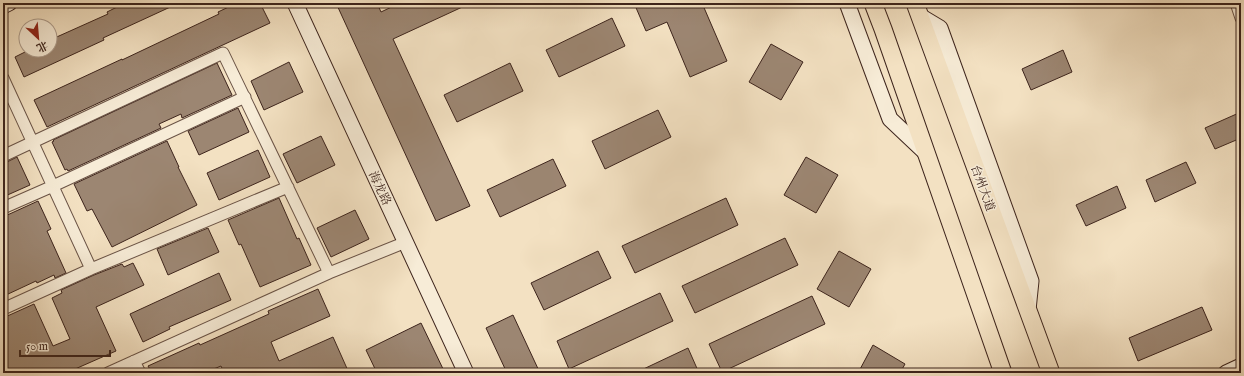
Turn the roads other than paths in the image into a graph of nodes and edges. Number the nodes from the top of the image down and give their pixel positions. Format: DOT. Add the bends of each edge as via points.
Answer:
graph roads {
  1 [pos="9,3"];
  2 [pos="295,3"];
  3 [pos="847,3"];
  4 [pos="873,3"];
  5 [pos="1236,3"];
  6 [pos="3,6"];
  7 [pos="918,10"];
  8 [pos="1241,18"];
  9 [pos="3,78"];
  10 [pos="245,97"];
  11 [pos="33,143"];
  12 [pos="926,153"];
  13 [pos="3,156"];
  14 [pos="52,186"];
  15 [pos="288,187"];
  16 [pos="3,208"];
  17 [pos="406,242"];
  18 [pos="91,269"];
  19 [pos="329,273"];
  20 [pos="3,309"];
  21 [pos="134,361"];
  22 [pos="1241,366"];
  23 [pos="108,373"];
  24 [pos="140,373"];
  25 [pos="466,373"];
  26 [pos="1002,373"];
  27 [pos="1051,373"];
  28 [pos="1226,373"];
  1 -- 6 [label="street"];
  2 -- 17 [label="street, 海龙路"];
  3 -- 12 [label="street" via="890,119"];
  4 -- 12 [label="main road"];
  5 -- 8 [label="street"];
  7 -- 27 [label="main road, 台州大道"];
  9 -- 11 [label="street"];
  10 -- 11 [label="street" via="224,53"];
  10 -- 14 [label="street"];
  10 -- 15 [label="street"];
  11 -- 13 [label="street"];
  11 -- 14 [label="street"];
  12 -- 26 [label="main road"];
  14 -- 16 [label="street"];
  14 -- 18 [label="street"];
  15 -- 18 [label="street"];
  15 -- 19 [label="street"];
  17 -- 19 [label="street"];
  17 -- 25 [label="street, 海龙路"];
  18 -- 20 [label="street"];
  19 -- 21 [label="street"];
  21 -- 23 [label="street"];
  21 -- 24 [label="street"];
  22 -- 28 [label="street"];
}
